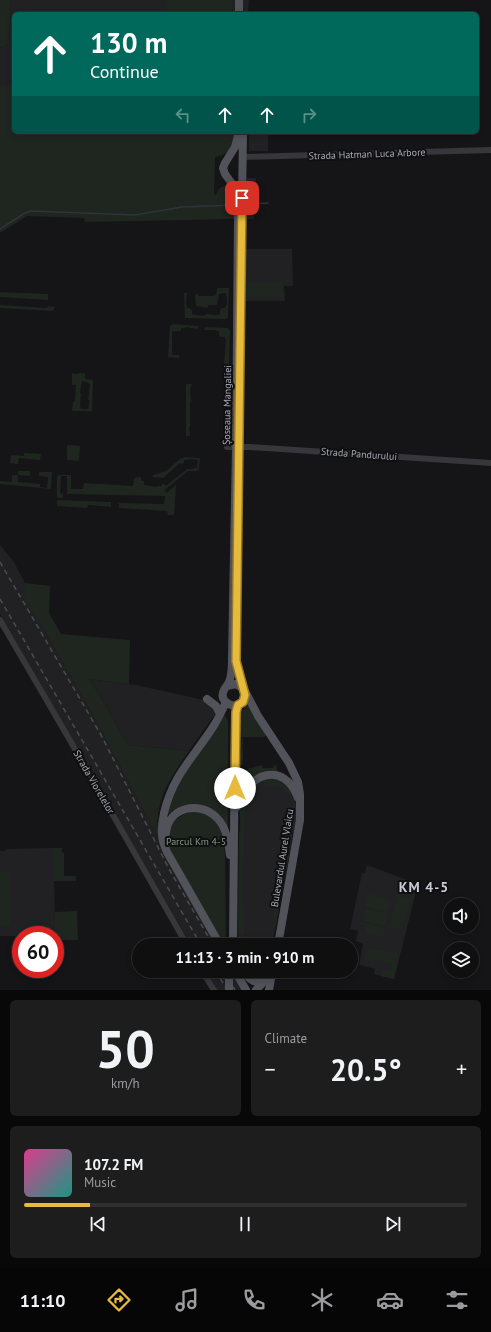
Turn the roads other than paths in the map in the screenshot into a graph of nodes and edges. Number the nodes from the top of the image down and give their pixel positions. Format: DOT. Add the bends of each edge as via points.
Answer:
graph roads {
  1 [pos="239,0"];
  2 [pos="243,0"];
  3 [pos="239,12"];
  4 [pos="243,12"];
  5 [pos="238,134"];
  6 [pos="243,134"];
  7 [pos="491,150"];
  8 [pos="242,157"];
  9 [pos="227,160"];
  10 [pos="242,172"];
  11 [pos="224,174"];
  12 [pos="238,446"];
  13 [pos="228,447"];
  14 [pos="491,463"];
  15 [pos="0,620"];
  16 [pos="227,686"];
  17 [pos="244,690"];
  18 [pos="207,699"];
  19 [pos="231,704"];
  20 [pos="220,714"];
  21 [pos="301,810"];
  22 [pos="164,814"];
  23 [pos="235,815"];
  24 [pos="167,824"];
  25 [pos="167,852"];
  26 [pos="231,859"];
  27 [pos="232,905"];
  28 [pos="183,938"];
  29 [pos="217,938"];
  30 [pos="230,938"];
  31 [pos="233,938"];
  32 [pos="279,938"];
  33 [pos="206,978"];
  34 [pos="229,978"];
  35 [pos="233,978"];
  36 [pos="239,978"];
  37 [pos="244,978"];
  38 [pos="248,978"];
  39 [pos="265,978"];
  40 [pos="267,978"];
  41 [pos="271,978"];
  42 [pos="214,990"];
  43 [pos="229,990"];
  44 [pos="232,990"];
  45 [pos="247,990"];
  46 [pos="256,990"];
  47 [pos="269,990"];
  1 -- 3 [label="main road"];
  2 -- 4 [label="main road"];
  5 -- 9 [label="main road" via="235,147"];
  6 -- 8 [label="main road, Șoseaua Mangaliei"];
  7 -- 8 [label="street, Strada Hatman Luca Arbore"];
  8 -- 9 [label="main road"];
  8 -- 10 [label="main road, Șoseaua Mangaliei"];
  9 -- 11 [label="main road" via="223,165"];
  10 -- 11 [label="main road" via="233,178"];
  10 -- 12 [label="main road, Șoseaua Mangaliei"];
  11 -- 12 [label="main road, Șoseaua Mangaliei" via="233,185 238,203"];
  12 -- 13 [label="street, Strada Pandurului"];
  12 -- 14 [label="street, Strada Pandurului"];
  12 -- 16 [label="main road, Șoseaua Mangaliei" via="232,660 231,677"];
  12 -- 17 [label="main road, Șoseaua Mangaliei" via="236,661"];
  15 -- 28 [label="street, Strada Viorelelor"];
  16 -- 17 [label="main road" via="236,684"];
  16 -- 19 [label="main road" via="223,698"];
  17 -- 19 [label="main road" via="245,699"];
  17 -- 21 [label="main road, Bulevardul Aurel Vlaicu" via="294,772"];
  18 -- 20 [label="main road" via="216,706"];
  19 -- 20 [label="main road"];
  19 -- 23 [label="main road" via="236,712"];
  19 -- 26 [label="main road"];
  20 -- 22 [label="main road" via="177,777"];
  21 -- 23 [label="main road" via="297,796 289,783 280,776 272,775 259,777 247,786 239,798"];
  21 -- 32 [label="main road, Bulevardul Aurel Vlaicu"];
  22 -- 24 [label="main road"];
  22 -- 25 [label="main road" via="161,835"];
  23 -- 27 [label="main road"];
  24 -- 25 [label="main road"];
  24 -- 26 [label="main road" via="187,808 205,809 216,816 224,828"];
  25 -- 29 [label="main road"];
  26 -- 27 [label="main road"];
  27 -- 30 [label="main road"];
  27 -- 31 [label="main road"];
  33 -- 42 [label="street"];
  34 -- 43 [label="main road, bridge"];
  35 -- 44 [label="main road"];
  36 -- 45 [label="main road"];
  37 -- 45 [label="main road"];
  38 -- 39 [label="main road" via="256,982"];
  40 -- 46 [label="main road"];
  41 -- 47 [label="main road"];
}
